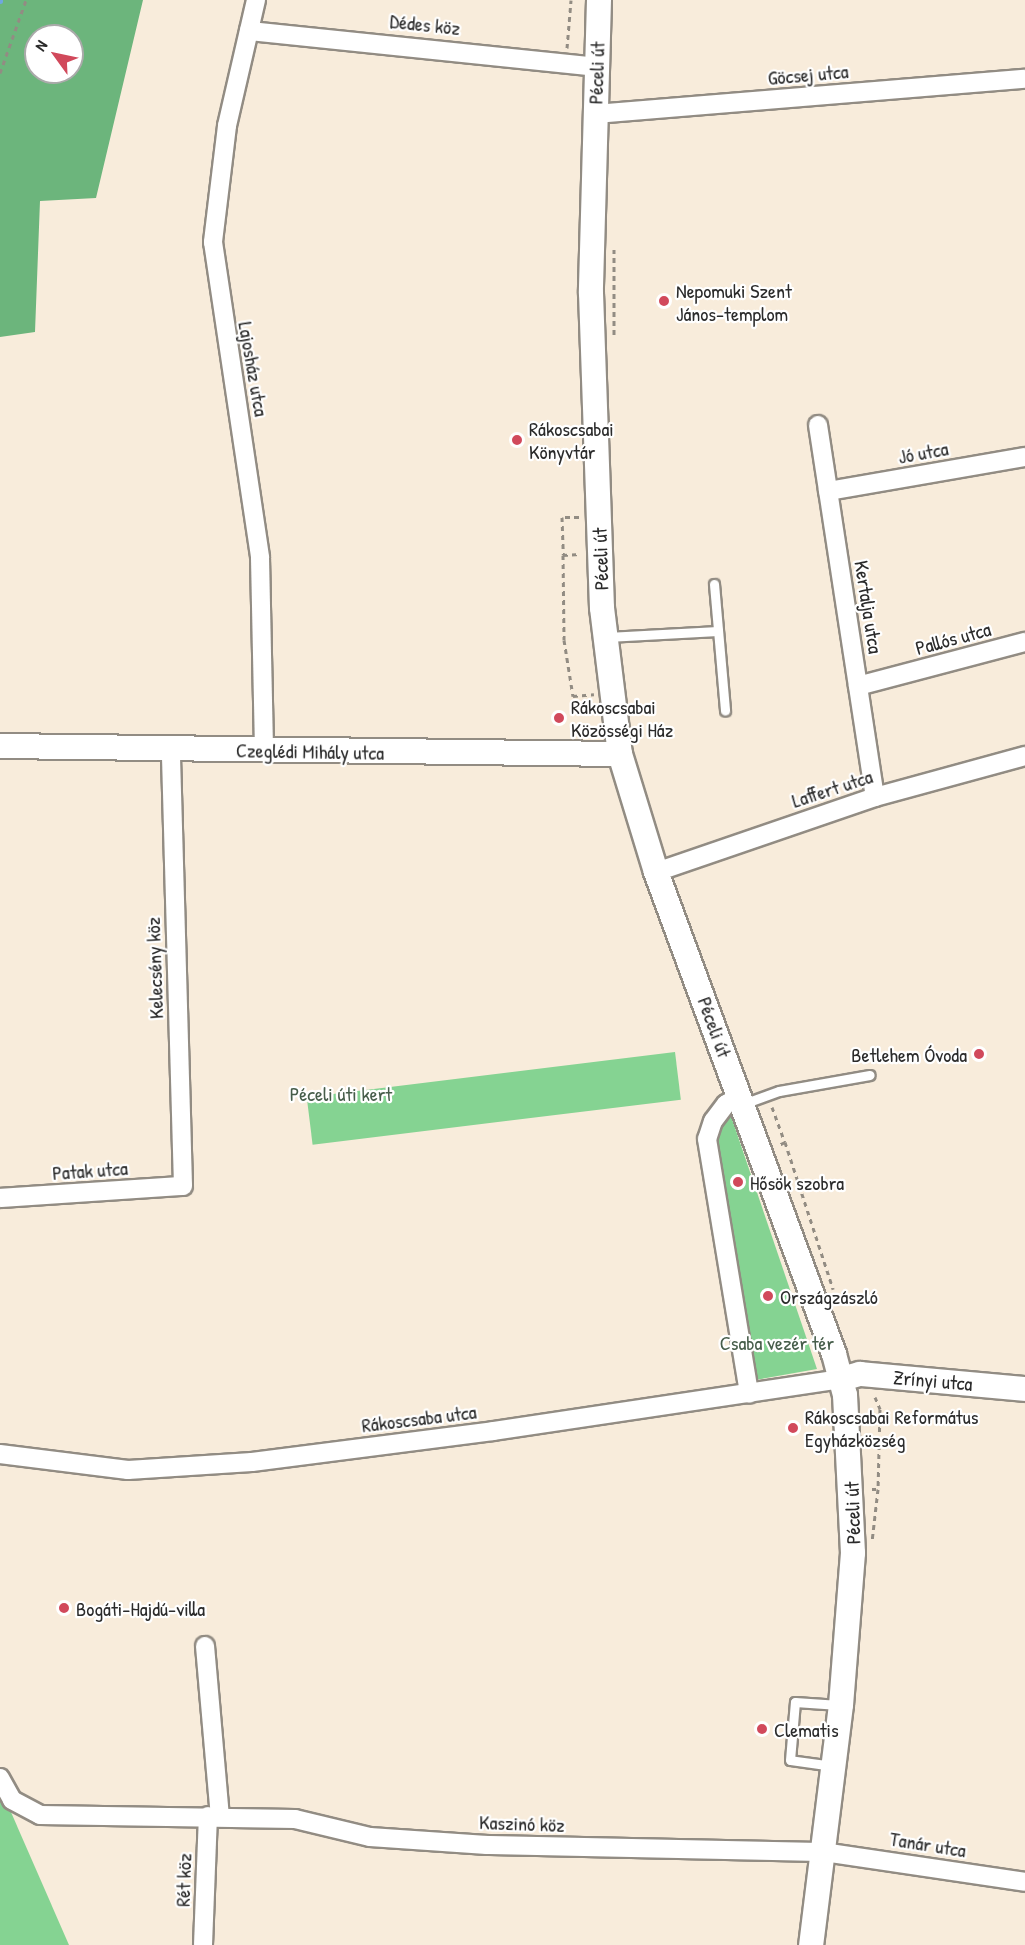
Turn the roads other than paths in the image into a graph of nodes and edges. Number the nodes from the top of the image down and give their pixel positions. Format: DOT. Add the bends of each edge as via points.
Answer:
graph roads {
  1 [pos="256,0"];
  2 [pos="599,0"];
  3 [pos="249,31"];
  4 [pos="596,67"];
  5 [pos="1025,79"];
  6 [pos="594,114"];
  7 [pos="818,425"];
  8 [pos="1025,457"];
  9 [pos="828,491"];
  10 [pos="714,584"];
  11 [pos="718,631"];
  12 [pos="605,637"];
  13 [pos="1025,642"];
  14 [pos="858,686"];
  15 [pos="725,711"];
  16 [pos="0,746"];
  17 [pos="171,748"];
  18 [pos="264,750"];
  19 [pos="620,754"];
  20 [pos="1025,756"];
  21 [pos="874,797"];
  22 [pos="656,872"];
  23 [pos="870,1075"];
  24 [pos="748,1102"];
  25 [pos="183,1186"];
  26 [pos="0,1198"];
  27 [pos="842,1379"];
  28 [pos="1025,1389"];
  29 [pos="750,1394"];
  30 [pos="0,1454"];
  31 [pos="205,1646"];
  32 [pos="841,1705"];
  33 [pos="834,1767"];
  34 [pos="0,1778"];
  35 [pos="214,1816"];
  36 [pos="823,1852"];
  37 [pos="1025,1882"];
  38 [pos="203,1945"];
  39 [pos="810,1945"];
  1 -- 3 [label="street, Lajosház utca"];
  2 -- 4 [label="main road, Péceli út"];
  3 -- 4 [label="street, Dédes köz"];
  3 -- 18 [label="street, Lajosház utca" via="227,126 213,242 260,558"];
  4 -- 6 [label="main road, Péceli út"];
  5 -- 6 [label="street, Göcsej utca"];
  6 -- 12 [label="main road, Péceli út" via="591,293"];
  7 -- 9 [label="street, Kertalja utca"];
  8 -- 9 [label="street, Jó utca"];
  9 -- 14 [label="street, Kertalja utca"];
  10 -- 11 [label="lane"];
  11 -- 12 [label="lane"];
  11 -- 15 [label="lane"];
  12 -- 19 [label="main road, Péceli út"];
  13 -- 14 [label="street, Pallós utca"];
  14 -- 21 [label="street, Kertalja utca"];
  16 -- 17 [label="main road, Czeglédi Mihály utca"];
  17 -- 18 [label="main road, Czeglédi Mihály utca"];
  17 -- 25 [label="street, Kelecsény köz"];
  18 -- 19 [label="main road, Czeglédi Mihály utca"];
  19 -- 22 [label="main road, Péceli út"];
  20 -- 21 [label="street, Laffert utca"];
  21 -- 22 [label="street, Laffert utca"];
  22 -- 24 [label="main road, Péceli út"];
  23 -- 24 [label="lane" via="779,1091"];
  24 -- 27 [label="main road, Péceli út"];
  24 -- 29 [label="street" via="726,1104 706,1139"];
  25 -- 26 [label="street, Patak utca"];
  27 -- 28 [label="main road, Zrínyi utca" via="860,1374"];
  27 -- 29 [label="street, Rákoscsaba utca"];
  27 -- 32 [label="main road, Péceli út" via="851,1463 853,1553"];
  29 -- 30 [label="street, Rákoscsaba utca" via="252,1462 128,1470"];
  31 -- 35 [label="street"];
  32 -- 33 [label="main road, Péceli út"];
  32 -- 33 [label="lane" via="795,1702 790,1760"];
  33 -- 36 [label="main road, Péceli út"];
  34 -- 35 [label="street, Kaszinó köz" via="12,1800 40,1815"];
  35 -- 36 [label="street, Kaszinó köz" via="295,1819 370,1837 487,1845"];
  35 -- 38 [label="street, Rét köz"];
  36 -- 37 [label="street, Tanár utca"];
  36 -- 39 [label="main road, Péceli út"];
}
